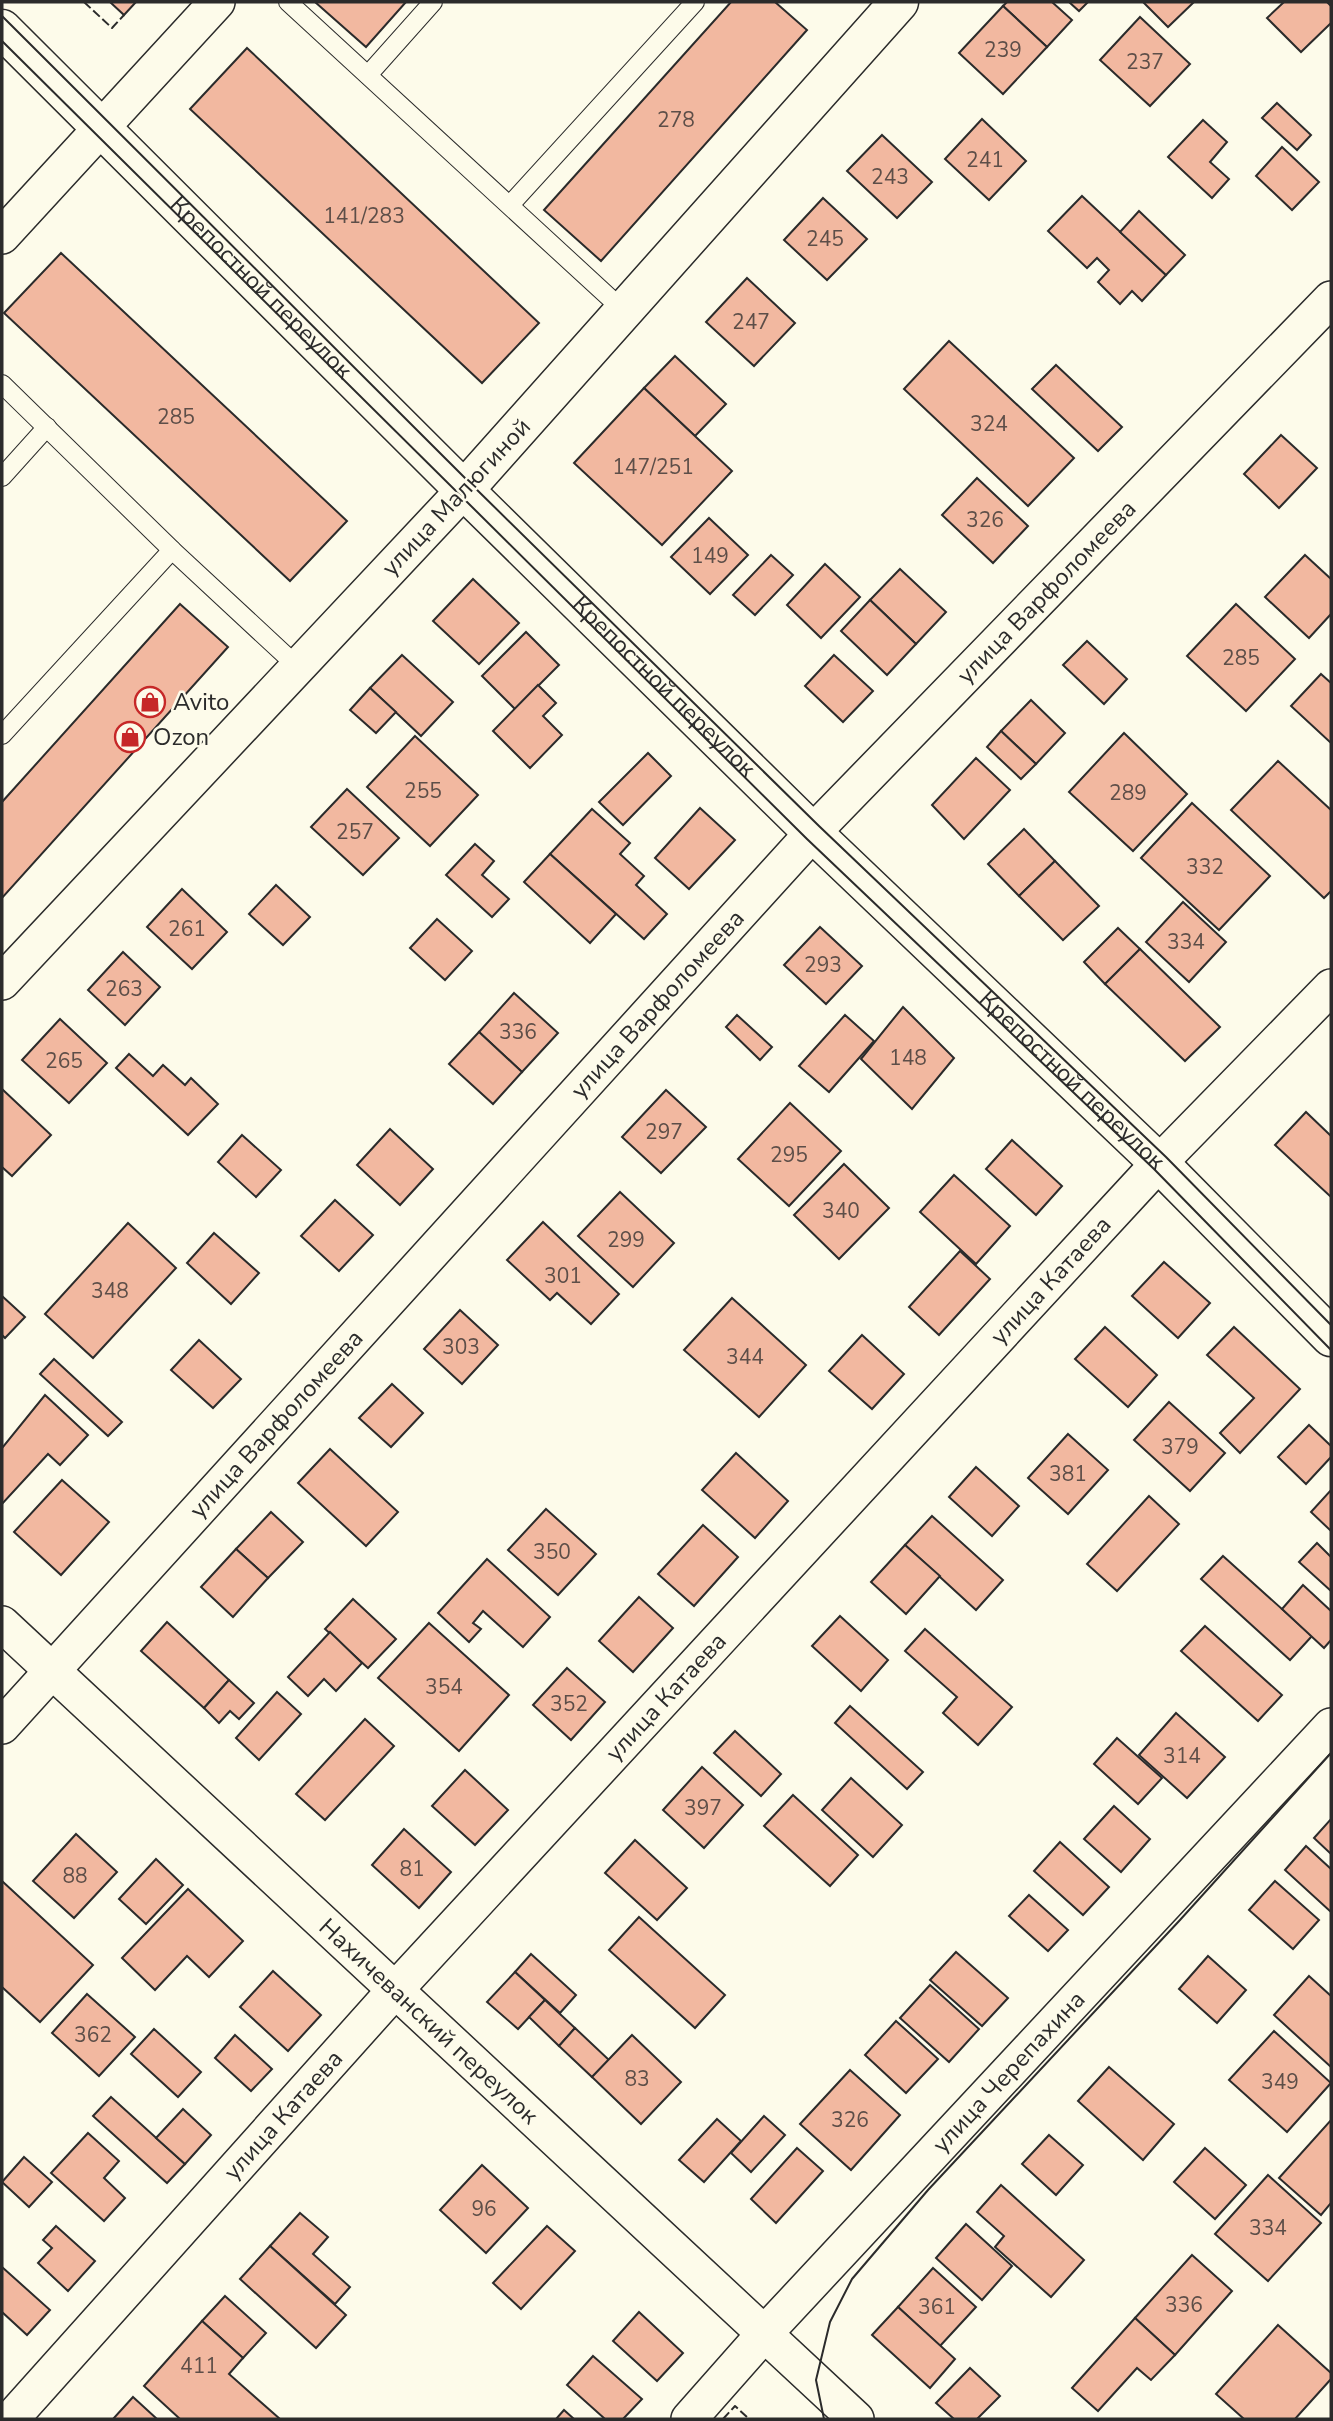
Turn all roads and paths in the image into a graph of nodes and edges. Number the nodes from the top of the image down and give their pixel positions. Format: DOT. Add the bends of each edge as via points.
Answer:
graph roads {
  1 [pos="217,2"];
  2 [pos="288,2"];
  3 [pos="433,2"];
  4 [pos="695,2"];
  5 [pos="897,2"];
  6 [pos="2,29"];
  7 [pos="368,75"];
  8 [pos="103,128"];
  9 [pos="510,205"];
  10 [pos="2,236"];
  11 [pos="1331,299"];
  12 [pos="624,311"];
  13 [pos="2,384"];
  14 [pos="47,427"];
  15 [pos="2,477"];
  16 [pos="464,490"];
  17 [pos="172,550"];
  18 [pos="298,667"];
  19 [pos="2,735"];
  20 [pos="813,833"];
  21 [pos="2,982"];
  22 [pos="1331,986"];
  23 [pos="1160,1163"];
  24 [pos="1331,1337"];
  25 [pos="2,1624"];
  26 [pos="52,1672"];
  27 [pos="2,1726"];
  28 [pos="1331,1726"];
  29 [pos="397,1989"];
  30 [pos="765,2333"];
  31 [pos="11,2419"];
  32 [pos="689,2419"];
  33 [pos="856,2419"];
  1 -- 8 [label="street"];
  2 -- 7 [label="lane"];
  3 -- 7 [label="lane"];
  4 -- 9 [label="lane"];
  5 -- 12 [label="street, улица Малюгиной"];
  6 -- 8 [label="street, Крепостной переулок"];
  7 -- 9 [label="lane"];
  8 -- 10 [label="street"];
  8 -- 16 [label="street, Крепостной переулок"];
  9 -- 12 [label="lane"];
  11 -- 20 [label="street, улица Варфоломеева"];
  12 -- 16 [label="street, улица Малюгиной"];
  13 -- 14 [label="lane"];
  14 -- 15 [label="lane"];
  14 -- 17 [label="lane"];
  16 -- 18 [label="street, улица Малюгиной"];
  16 -- 20 [label="street, Крепостной переулок"];
  17 -- 18 [label="lane"];
  17 -- 19 [label="lane"];
  18 -- 21 [label="street, улица Малюгиной"];
  20 -- 23 [label="street, Крепостной переулок"];
  20 -- 26 [label="street, улица Варфоломеева"];
  22 -- 23 [label="street, улица Катаева"];
  23 -- 24 [label="street, Крепостной переулок"];
  23 -- 29 [label="street, улица Катаева"];
  25 -- 26 [label="street, Нахичеванский переулок"];
  26 -- 27 [label="street, улица Варфоломеева"];
  26 -- 29 [label="street, Нахичеванский переулок"];
  28 -- 30 [label="street, улица Черепахина"];
  29 -- 30 [label="street, Нахичеванский переулок"];
  29 -- 31 [label="street, улица Катаева"];
  30 -- 32 [label="street, улица Черепахина"];
  30 -- 33 [label="street, Нахичеванский переулок"];
}
